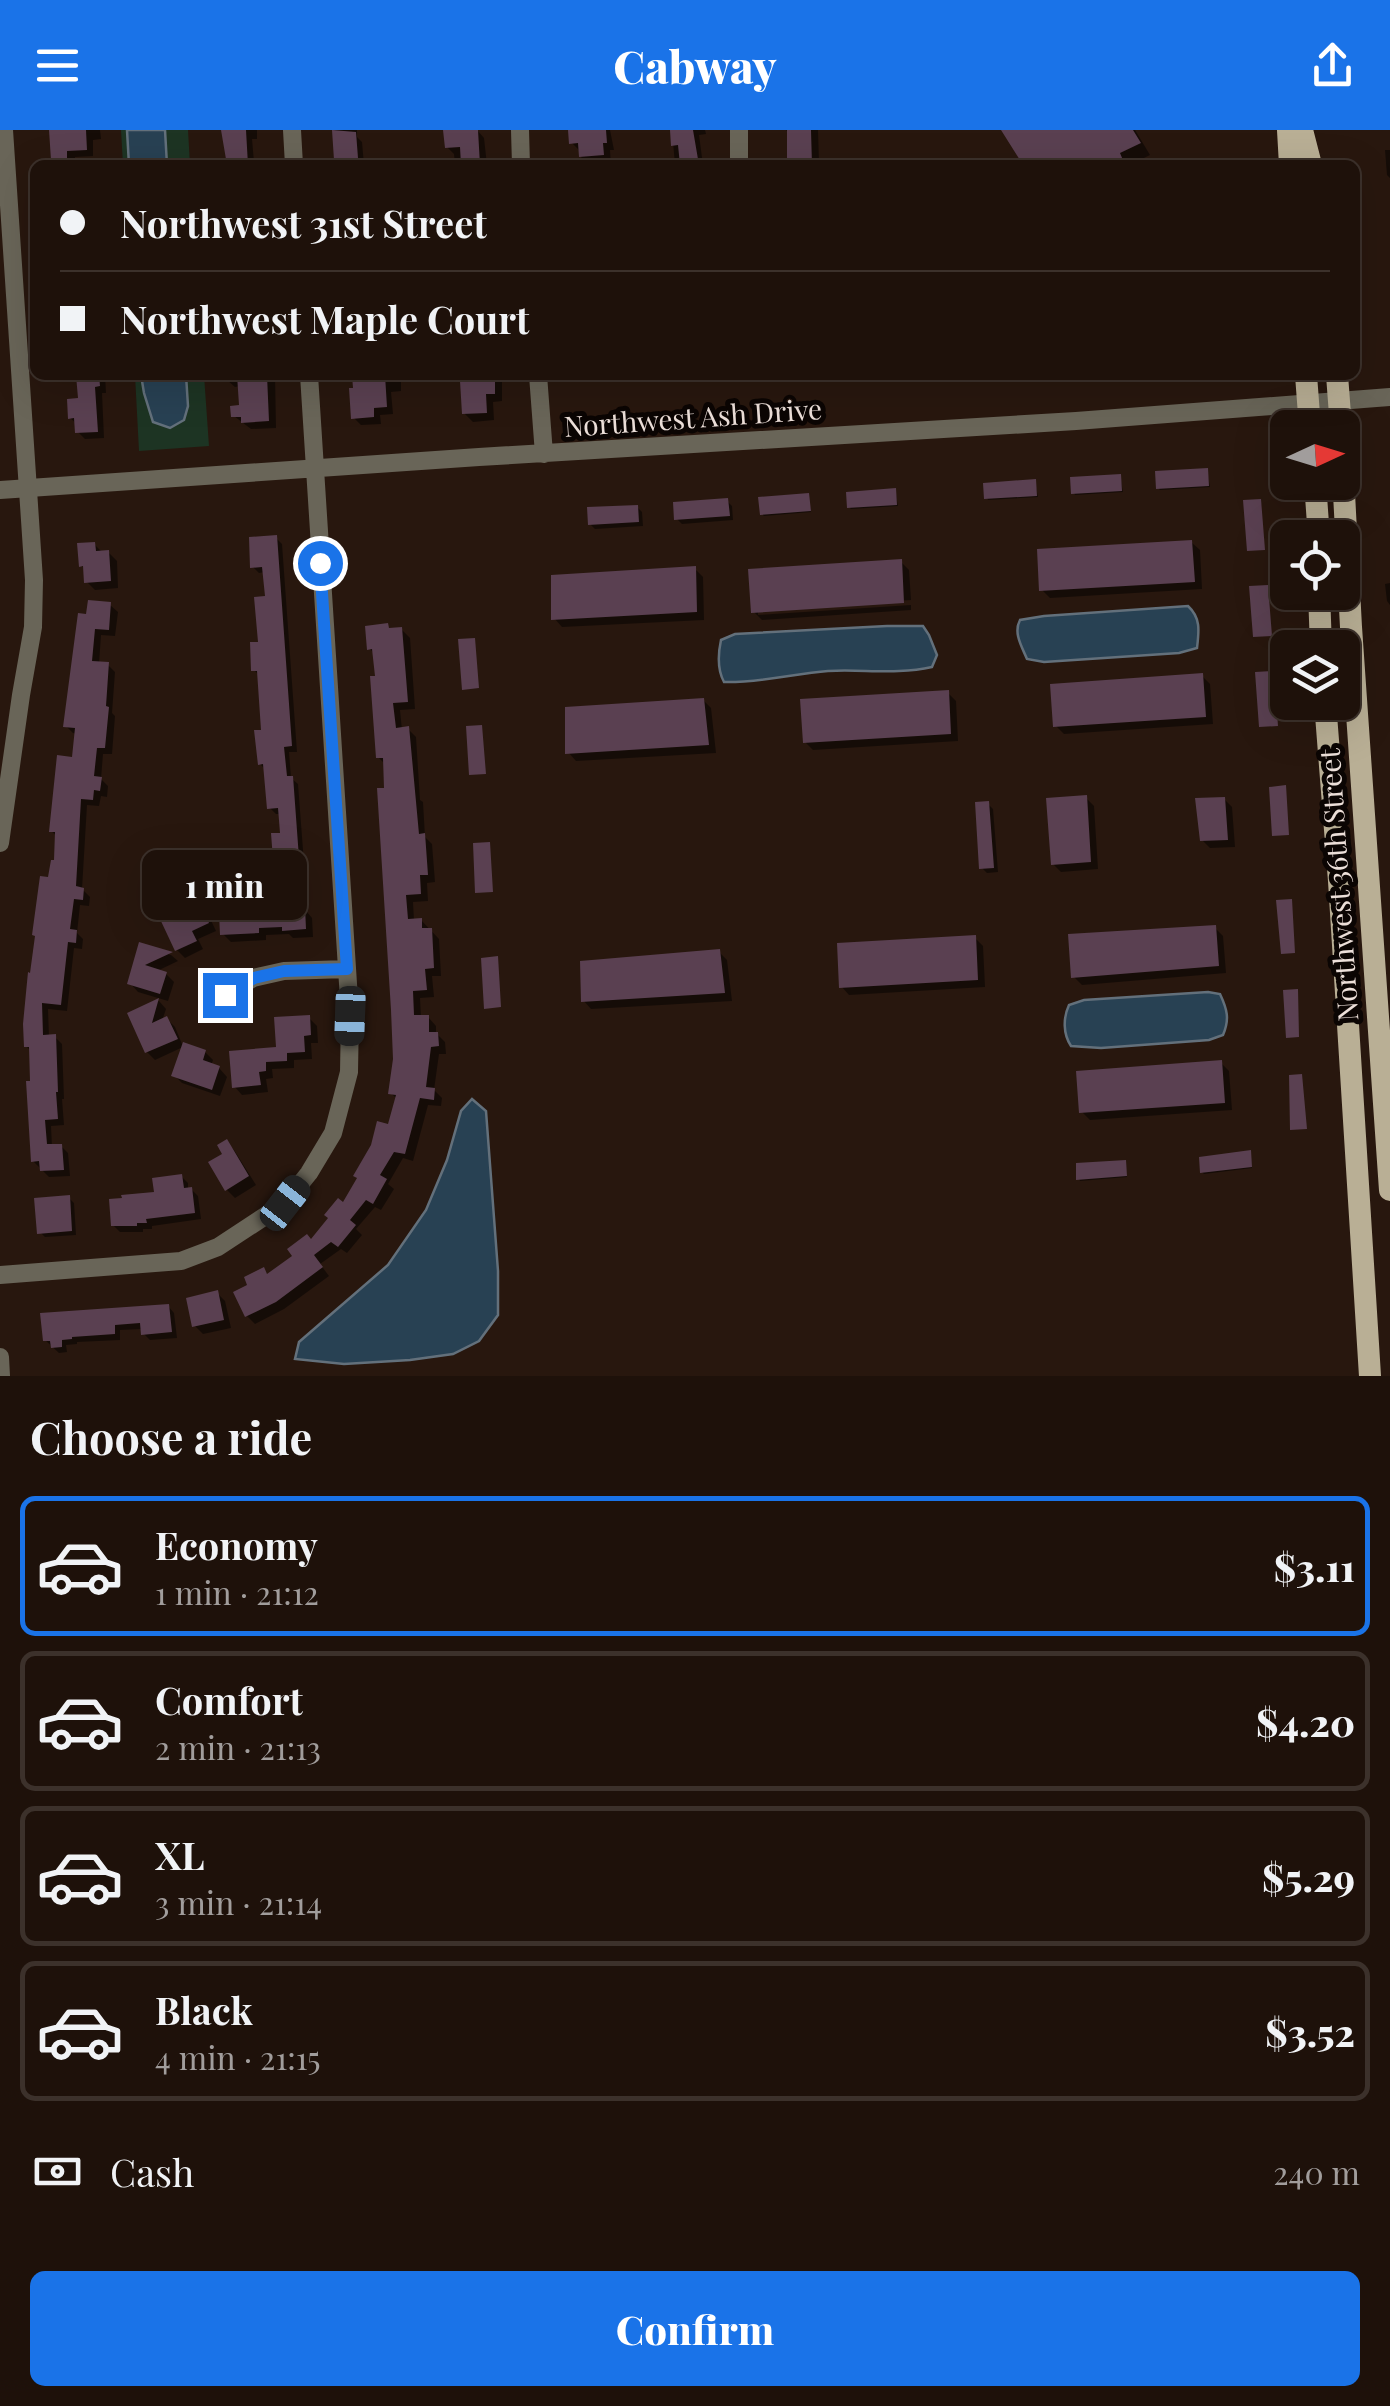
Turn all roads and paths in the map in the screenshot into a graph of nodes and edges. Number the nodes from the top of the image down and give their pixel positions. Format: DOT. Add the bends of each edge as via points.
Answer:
graph roads {
  1 [pos="4,130"];
  2 [pos="292,130"];
  3 [pos="520,130"];
  4 [pos="739,130"];
  5 [pos="1288,130"];
  6 [pos="1302,130"];
  7 [pos="294,160"];
  8 [pos="522,160"];
  9 [pos="740,160"];
  10 [pos="1290,160"];
  11 [pos="1310,160"];
  12 [pos="309,380"];
  13 [pos="538,380"];
  14 [pos="1306,380"];
  15 [pos="1338,380"];
  16 [pos="1390,397"];
  17 [pos="1340,401"];
  18 [pos="1308,403"];
  19 [pos="1309,410"];
  20 [pos="1340,410"];
  21 [pos="544,454"];
  22 [pos="314,468"];
  23 [pos="29,488"];
  24 [pos="0,490"];
  25 [pos="1344,500"];
  26 [pos="1326,720"];
  27 [pos="0,843"];
  28 [pos="347,969"];
  29 [pos="225,995"];
  30 [pos="1390,1190"];
  31 [pos="0,1276"];
  32 [pos="0,1357"];
  33 [pos="1,1376"];
  34 [pos="1370,1376"];
  1 -- 23 [label="street"];
  2 -- 7 [label="street"];
  3 -- 8 [label="street"];
  4 -- 9 [label="street"];
  5 -- 10 [label="main road"];
  6 -- 11 [label="main road"];
  12 -- 22 [label="street"];
  13 -- 21 [label="street"];
  14 -- 18 [label="main road"];
  15 -- 17 [label="main road"];
  16 -- 17 [label="street, Northwest Ash Drive"];
  17 -- 18 [label="street, Northwest Ash Drive"];
  17 -- 20 [label="main road"];
  18 -- 19 [label="main road"];
  18 -- 21 [label="street, Northwest Ash Drive"];
  21 -- 22 [label="street, Northwest Ash Drive"];
  22 -- 23 [label="street, Northwest Ash Drive"];
  22 -- 28 [label="street"];
  23 -- 24 [label="street, Northwest Ash Drive"];
  23 -- 27 [label="street" via="33,626"];
  25 -- 30 [label="main road, Northwest 36th Street"];
  26 -- 34 [label="main road, Northwest 36th Street"];
  28 -- 29 [label="street" via="284,971"];
  28 -- 31 [label="street" via="348,1072 333,1133 285,1203 218,1247 181,1261"];
  32 -- 33 [label="street"];
}
